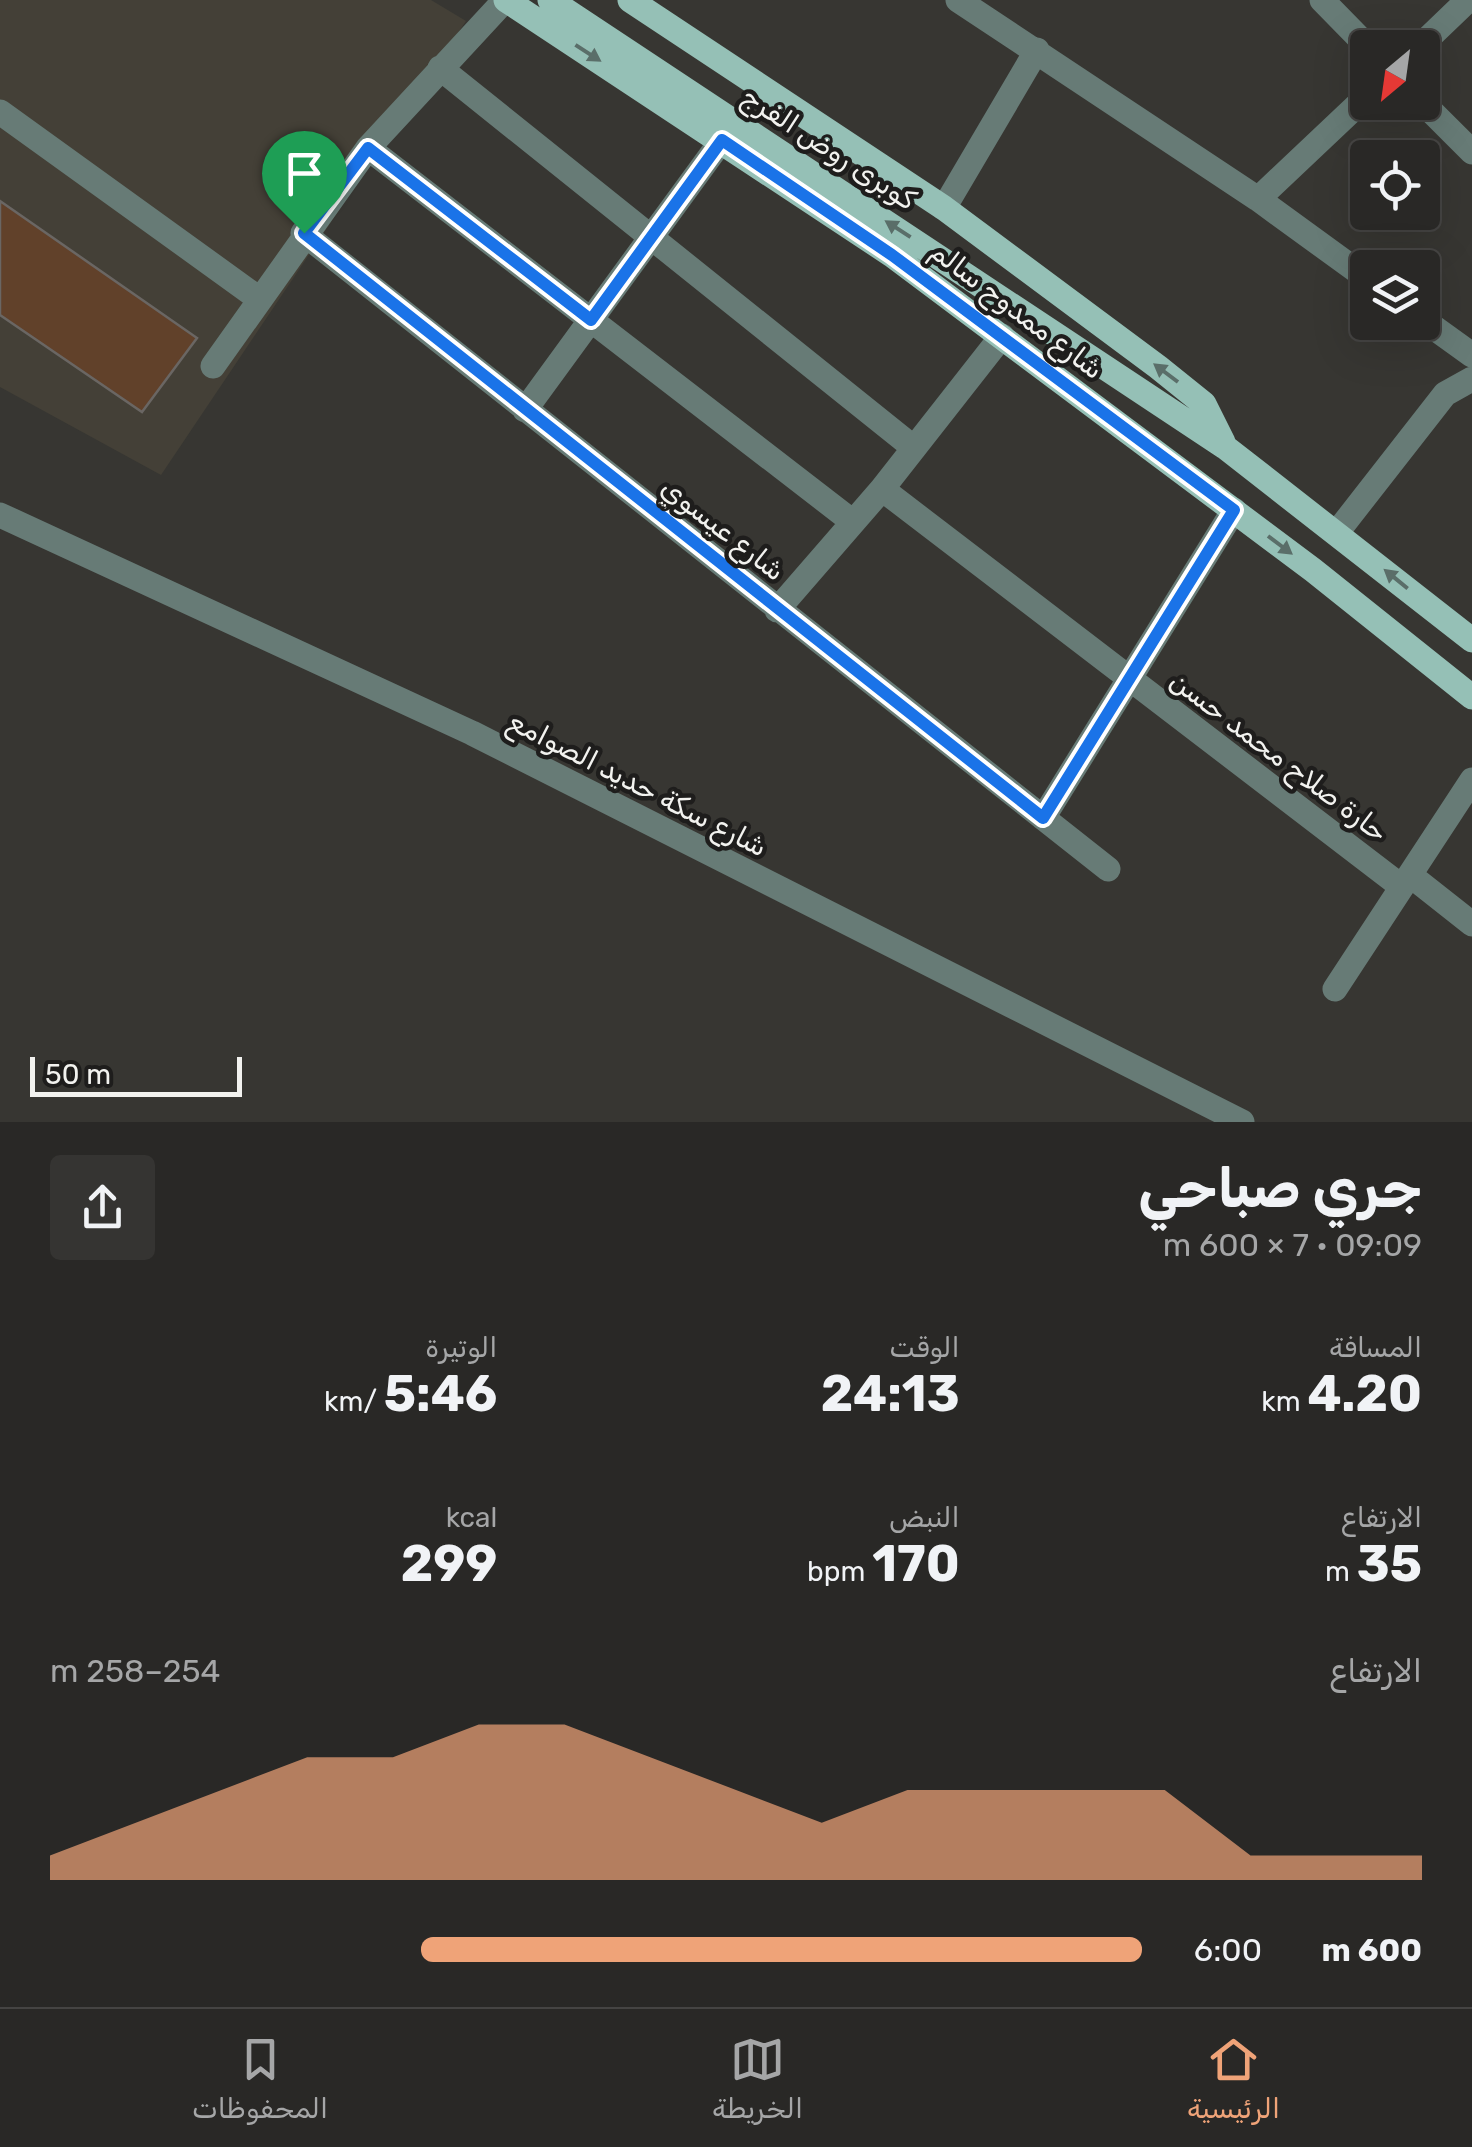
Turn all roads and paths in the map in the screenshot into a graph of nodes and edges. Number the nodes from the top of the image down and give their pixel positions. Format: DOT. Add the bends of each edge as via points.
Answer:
graph roads {
  1 [pos="505,0"];
  2 [pos="550,0"];
  3 [pos="630,0"];
  4 [pos="958,0"];
  5 [pos="1322,0"];
  6 [pos="1468,0"];
  7 [pos="1351,30"];
  8 [pos="1437,30"];
  9 [pos="1038,50"];
  10 [pos="440,68"];
  11 [pos="0,112"];
  12 [pos="1350,113"];
  13 [pos="1440,120"];
  14 [pos="722,140"];
  15 [pos="368,148"];
  16 [pos="1472,152"];
  17 [pos="1258,199"];
  18 [pos="944,208"];
  19 [pos="304,233"];
  20 [pos="650,239"];
  21 [pos="1350,265"];
  22 [pos="258,298"];
  23 [pos="591,320"];
  24 [pos="1440,332"];
  25 [pos="1002,336"];
  26 [pos="1472,355"];
  27 [pos="214,366"];
  28 [pos="1472,379"];
  29 [pos="525,410"];
  30 [pos="1225,447"];
  31 [pos="914,448"];
  32 [pos="882,489"];
  33 [pos="1234,510"];
  34 [pos="0,515"];
  35 [pos="853,522"];
  36 [pos="1338,531"];
  37 [pos="777,610"];
  38 [pos="1472,640"];
  39 [pos="1131,680"];
  40 [pos="1472,697"];
  41 [pos="1472,780"];
  42 [pos="1043,818"];
  43 [pos="1108,868"];
  44 [pos="1406,881"];
  45 [pos="1472,924"];
  46 [pos="1335,989"];
  47 [pos="1242,1122"];
  1 -- 10 [label="street"];
  1 -- 14 [label="main road, شارع ممدوح سالم, one-way"];
  30 -- 2 [label="main road, كوبرى روض الفرج, one-way"];
  3 -- 18 [label="main road, شارع ممدوح سالم"];
  4 -- 9 [label="street"];
  5 -- 7 [label="street"];
  6 -- 8 [label="street"];
  9 -- 17 [label="street"];
  9 -- 18 [label="street"];
  10 -- 15 [label="street"];
  10 -- 20 [label="street"];
  11 -- 22 [label="street"];
  12 -- 17 [label="street"];
  13 -- 16 [label="street"];
  14 -- 20 [label="street"];
  14 -- 25 [label="main road, شارع ممدوح سالم"];
  15 -- 19 [label="street"];
  15 -- 23 [label="street"];
  17 -- 21 [label="street"];
  30 -- 18 [label="main road, شارع ممدوح سالم, one-way" via="1204,404 1185,387"];
  19 -- 22 [label="street"];
  19 -- 29 [label="street, شارع عيسوي"];
  20 -- 23 [label="street"];
  20 -- 31 [label="street"];
  22 -- 27 [label="street"];
  23 -- 29 [label="street"];
  23 -- 35 [label="street"];
  24 -- 26 [label="street"];
  25 -- 31 [label="street"];
  25 -- 33 [label="main road, شارع ممدوح سالم"];
  28 -- 36 [label="street" via="1445,394"];
  29 -- 37 [label="street, شارع عيسوي"];
  30 -- 36 [label="main road, شارع ممدوح سالم"];
  31 -- 32 [label="street"];
  32 -- 35 [label="street"];
  32 -- 39 [label="street, حارة صلاح محمد حسن"];
  33 -- 39 [label="street"];
  33 -- 40 [label="main road, شارع ممدوح سالم, one-way"];
  34 -- 47 [label="street, شارع سكة حديد الصوامع" via="472,734"];
  35 -- 37 [label="street"];
  38 -- 36 [label="main road, شارع ممدوح سالم, one-way"];
  37 -- 42 [label="street, شارع عيسوي"];
  39 -- 42 [label="street"];
  39 -- 44 [label="street, حارة صلاح محمد حسن"];
  41 -- 44 [label="street"];
  42 -- 43 [label="street, شارع عيسوي"];
  44 -- 45 [label="street, حارة صلاح محمد حسن"];
  44 -- 46 [label="street"];
}
